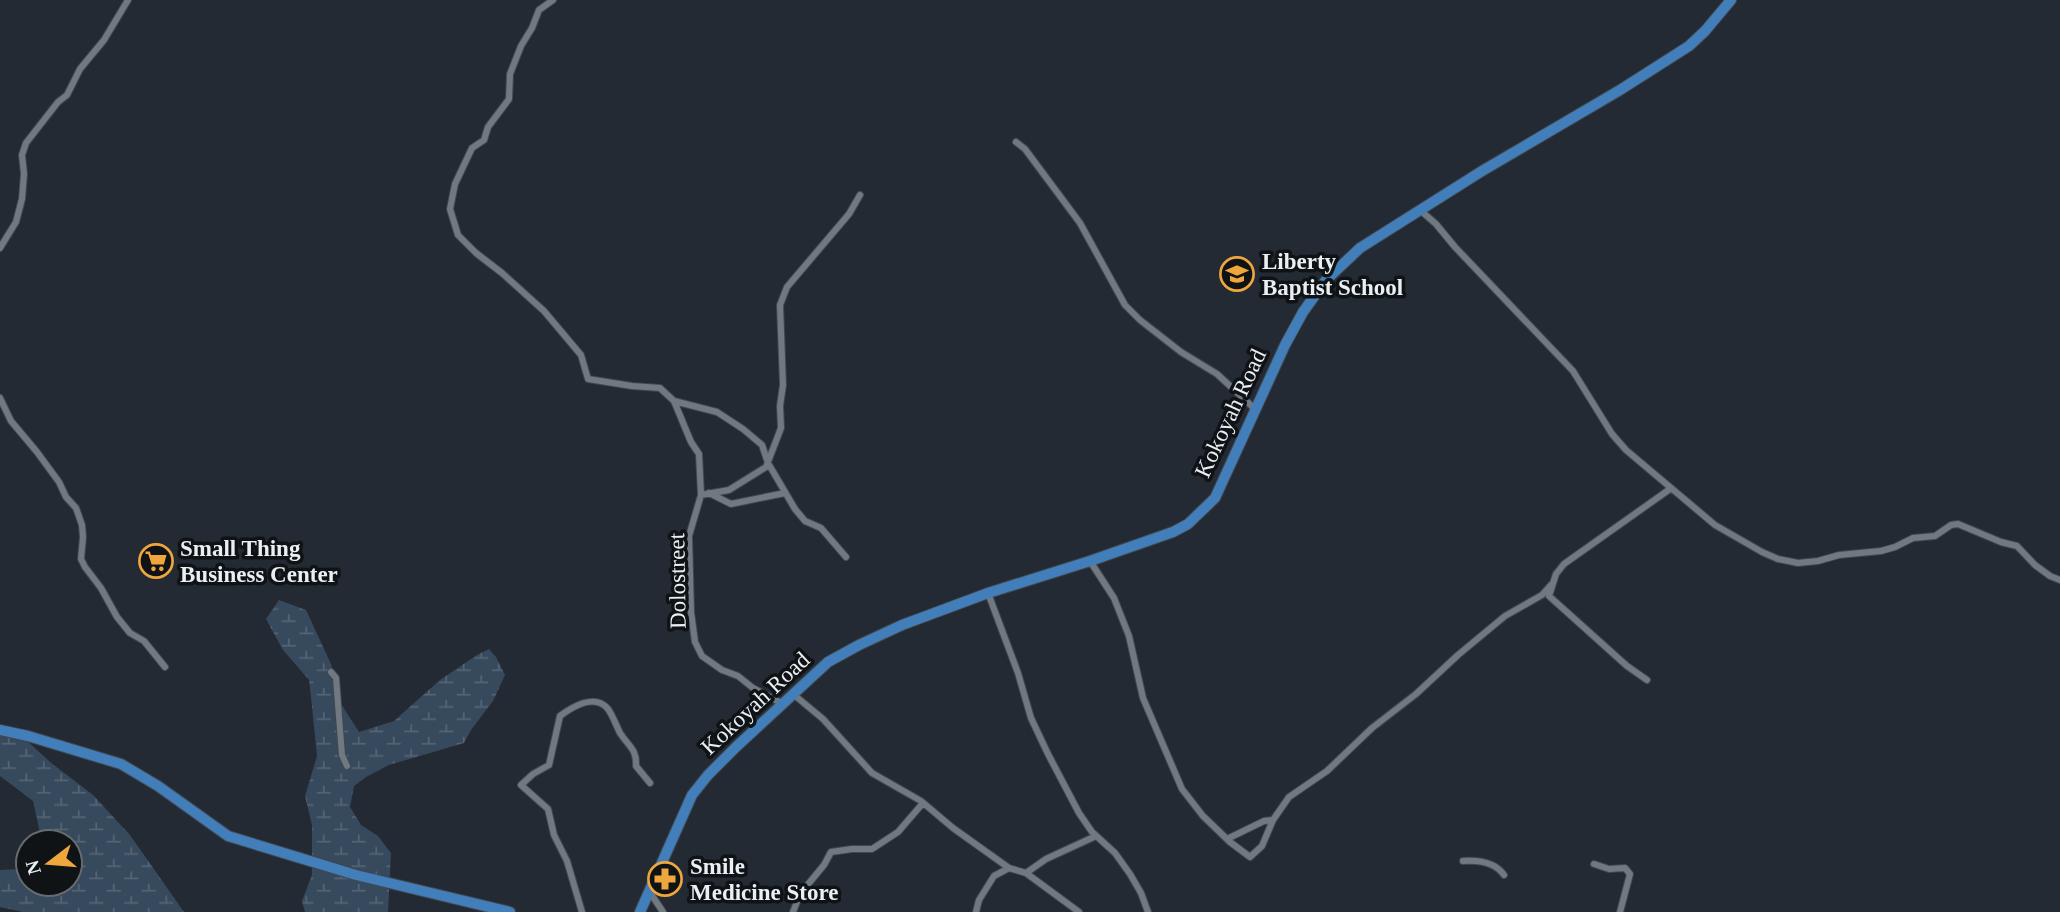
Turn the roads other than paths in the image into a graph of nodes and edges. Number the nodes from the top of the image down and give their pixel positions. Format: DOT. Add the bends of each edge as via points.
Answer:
graph roads {
  1 [pos="128,0"];
  2 [pos="552,0"];
  3 [pos="1731,0"];
  4 [pos="1016,142"];
  5 [pos="860,194"];
  6 [pos="1420,210"];
  7 [pos="0,248"];
  8 [pos="0,398"];
  9 [pos="674,401"];
  10 [pos="1255,409"];
  11 [pos="768,463"];
  12 [pos="1670,489"];
  13 [pos="709,493"];
  14 [pos="785,493"];
  15 [pos="701,495"];
  16 [pos="846,557"];
  17 [pos="1090,561"];
  18 [pos="2060,580"];
  19 [pos="1552,584"];
  20 [pos="988,593"];
  21 [pos="165,667"];
  22 [pos="331,672"];
  23 [pos="1647,680"];
  24 [pos="793,694"];
  25 [pos="783,704"];
  26 [pos="0,730"];
  27 [pos="347,766"];
  28 [pos="650,783"];
  29 [pos="923,803"];
  30 [pos="1273,820"];
  31 [pos="1096,836"];
  32 [pos="1227,839"];
  33 [pos="1463,861"];
  34 [pos="1594,864"];
  35 [pos="1009,868"];
  36 [pos="1026,873"];
  37 [pos="1504,875"];
  38 [pos="649,891"];
  39 [pos="510,912"];
  40 [pos="582,912"];
  41 [pos="640,912"];
  42 [pos="663,912"];
  43 [pos="793,912"];
  44 [pos="976,912"];
  45 [pos="1079,912"];
  46 [pos="1148,912"];
  47 [pos="1620,912"];
  1 -- 7 [label="street" via="67,95 26,143 22,199 16,222"];
  2 -- 9 [label="street" via="539,10 521,46 510,74 509,99 484,140 472,148 455,184 450,209 458,234 544,311 581,355 588,379 660,388"];
  3 -- 6 [label="main road, Kokoyah Road" via="1697,40 1667,61"];
  4 -- 10 [label="street" via="1080,223 1125,305 1181,352 1217,374"];
  5 -- 11 [label="street" via="849,214 787,287 779,305 781,428"];
  6 -- 10 [label="main road, Kokoyah Road" via="1360,248 1326,280 1285,345"];
  6 -- 12 [label="street" via="1573,371 1619,442"];
  8 -- 21 [label="street" via="11,421 76,508 85,567 117,617"];
  9 -- 11 [label="street" via="728,418 762,445"];
  9 -- 15 [label="street, Dolostreet" via="699,454"];
  10 -- 17 [label="main road, Kokoyah Road" via="1215,498 1188,524"];
  11 -- 13 [label="street" via="729,490"];
  11 -- 14 [label="street"];
  12 -- 18 [label="street" via="1714,525 1779,559 1798,563 1881,551 1913,538 1935,536 1958,524 2017,546 2035,565"];
  12 -- 19 [label="street" via="1564,565"];
  13 -- 14 [label="street" via="731,504"];
  13 -- 15 [label="street"];
  14 -- 16 [label="street" via="805,521 821,528"];
  15 -- 25 [label="street, Dolostreet" via="690,536 695,642 702,656"];
  17 -- 20 [label="main road, Kokoyah Road"];
  17 -- 32 [label="street" via="1114,598 1129,636 1143,698 1182,789"];
  19 -- 23 [label="street" via="1549,596"];
  19 -- 30 [label="street" via="1505,616 1327,771 1290,797"];
  20 -- 24 [label="main road, Kokoyah Road" via="859,645 828,662"];
  20 -- 31 [label="street" via="1031,718 1079,813"];
  22 -- 27 [label="street" via="336,678 342,755"];
  24 -- 25 [label="main road, Kokoyah Road"];
  24 -- 29 [label="street" via="823,719 872,773"];
  25 -- 38 [label="main road, Kokoyah Road" via="692,794"];
  26 -- 39 [label="main road" via="121,764 228,836 356,875"];
  28 -- 40 [label="street" via="636,766 636,755 607,707 592,701 559,716 549,765 521,785 548,809"];
  29 -- 35 [label="street"];
  29 -- 43 [label="street" via="898,832 872,849 831,852 800,894"];
  30 -- 32 [label="street"];
  30 -- 32 [label="street" via="1262,846 1250,858"];
  31 -- 36 [label="street"];
  31 -- 46 [label="street" via="1130,874"];
  33 -- 37 [label="street" via="1477,860"];
  34 -- 47 [label="street" via="1625,868 1630,874"];
  35 -- 36 [label="street"];
  35 -- 44 [label="street" via="994,876"];
  36 -- 45 [label="street"];
  38 -- 41 [label="main road, Kokoyah Road"];
  38 -- 42 [label="street"];
}
